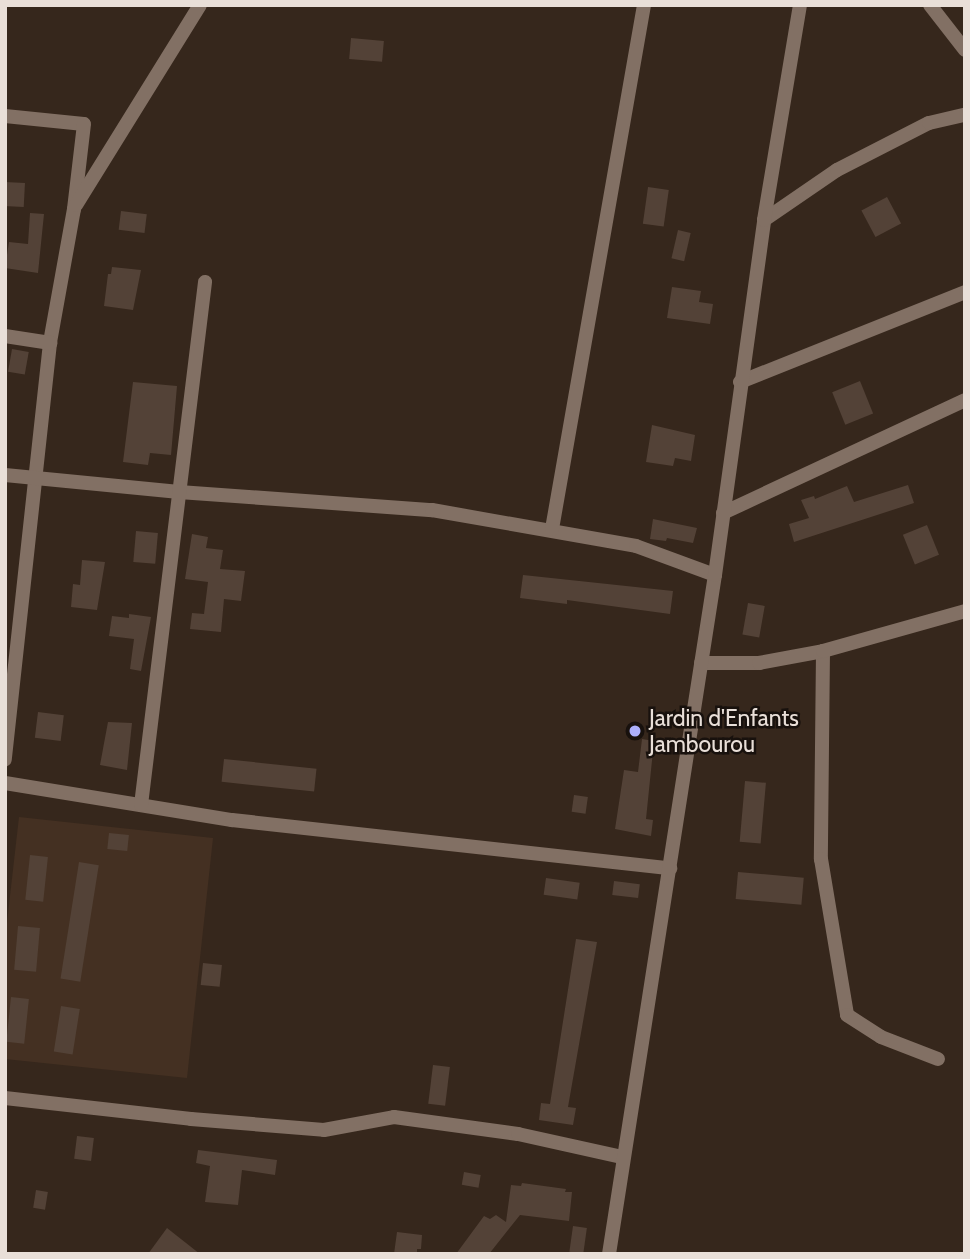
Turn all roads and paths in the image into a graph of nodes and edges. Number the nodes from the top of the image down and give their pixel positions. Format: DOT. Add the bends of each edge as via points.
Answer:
graph roads {
  1 [pos="200,5"];
  2 [pos="644,5"];
  3 [pos="800,5"];
  4 [pos="930,5"];
  5 [pos="965,50"];
  6 [pos="965,115"];
  7 [pos="5,116"];
  8 [pos="74,209"];
  9 [pos="764,220"];
  10 [pos="205,282"];
  11 [pos="965,292"];
  12 [pos="5,336"];
  13 [pos="50,343"];
  14 [pos="740,383"];
  15 [pos="965,400"];
  16 [pos="5,475"];
  17 [pos="36,478"];
  18 [pos="179,492"];
  19 [pos="723,513"];
  20 [pos="552,529"];
  21 [pos="715,575"];
  22 [pos="965,611"];
  23 [pos="823,650"];
  24 [pos="701,663"];
  25 [pos="5,760"];
  26 [pos="5,783"];
  27 [pos="141,805"];
  28 [pos="670,867"];
  29 [pos="938,1059"];
  30 [pos="5,1098"];
  31 [pos="622,1157"];
  32 [pos="609,1254"];
  1 -- 8 [label="street"];
  2 -- 20 [label="street"];
  3 -- 9 [label="street"];
  4 -- 5 [label="street"];
  6 -- 9 [label="street" via="929,123 837,170"];
  7 -- 8 [label="street" via="84,124"];
  8 -- 13 [label="street"];
  9 -- 14 [label="street"];
  10 -- 18 [label="street"];
  11 -- 14 [label="street"];
  12 -- 13 [label="street"];
  13 -- 17 [label="street"];
  14 -- 19 [label="street"];
  15 -- 19 [label="street"];
  16 -- 17 [label="street"];
  17 -- 18 [label="street"];
  17 -- 25 [label="street"];
  18 -- 20 [label="street" via="432,510"];
  18 -- 27 [label="street"];
  19 -- 21 [label="street"];
  20 -- 21 [label="street" via="636,546"];
  21 -- 24 [label="street"];
  22 -- 23 [label="street"];
  23 -- 24 [label="street" via="759,663"];
  23 -- 29 [label="street" via="821,859 847,1015 881,1037"];
  24 -- 28 [label="street"];
  26 -- 27 [label="street"];
  27 -- 28 [label="street" via="232,820"];
  28 -- 31 [label="street"];
  30 -- 31 [label="street" via="324,1130 394,1117 518,1134"];
  31 -- 32 [label="street"];
}
